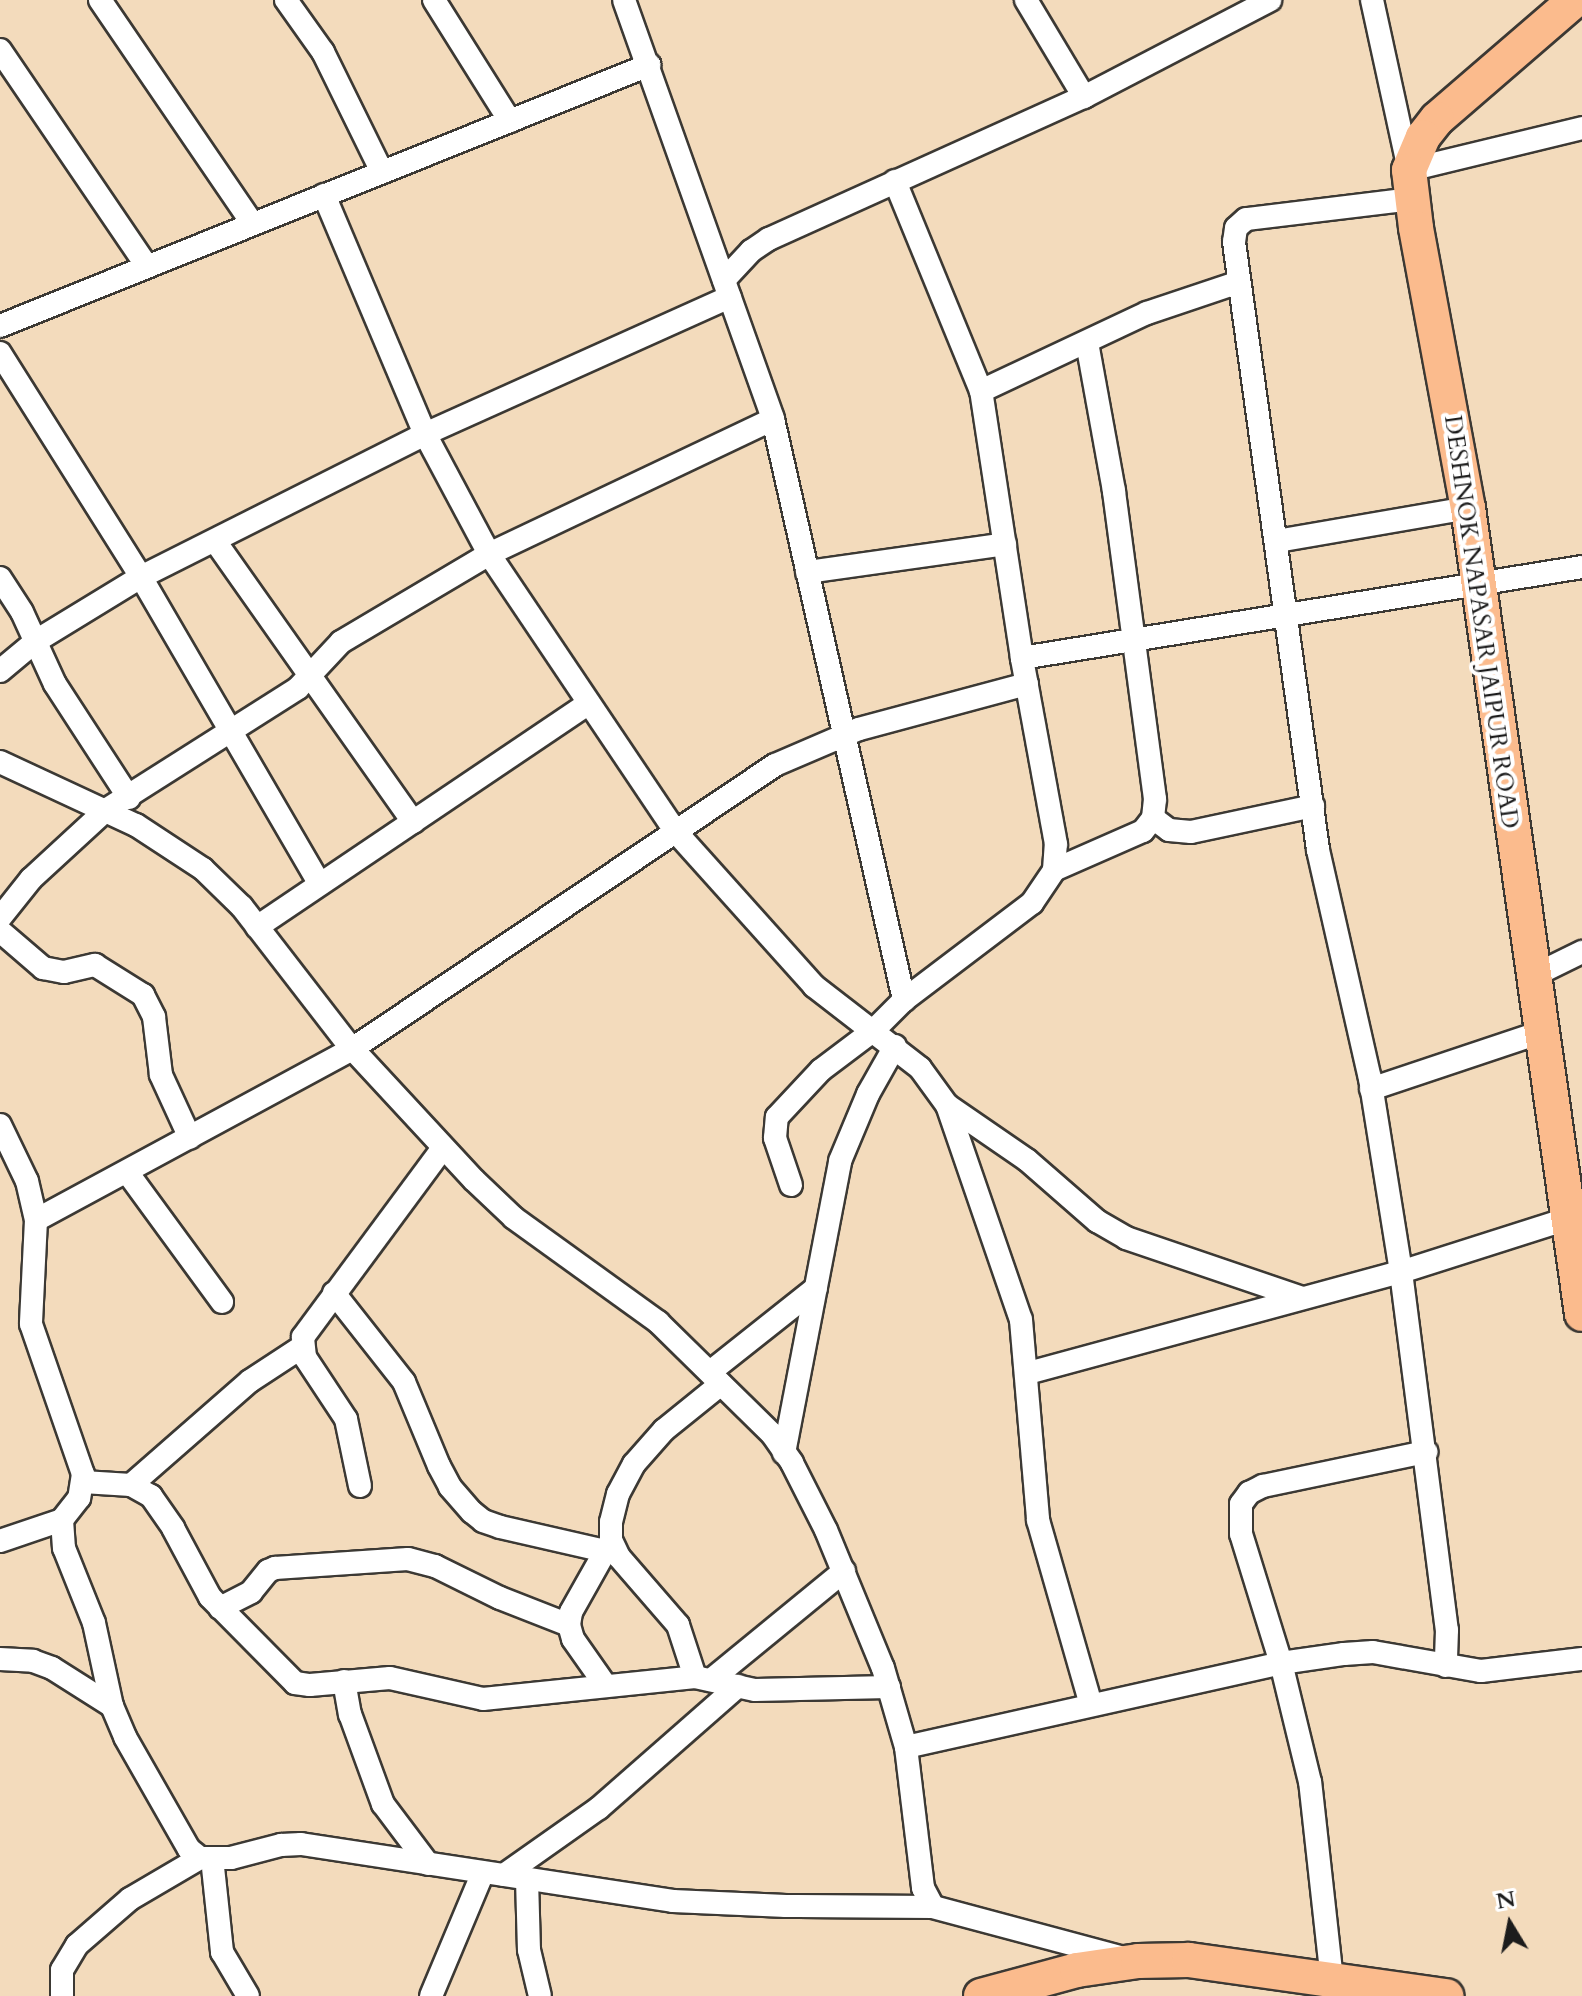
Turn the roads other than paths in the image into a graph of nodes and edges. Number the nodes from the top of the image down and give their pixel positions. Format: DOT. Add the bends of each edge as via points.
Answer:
graph roads {
  1 [pos="100,0"];
  2 [pos="286,0"];
  3 [pos="434,0"];
  4 [pos="624,0"];
  5 [pos="1026,0"];
  6 [pos="1270,0"];
  7 [pos="1372,0"];
  8 [pos="1575,0"];
  9 [pos="0,50"];
  10 [pos="649,65"];
  11 [pos="1084,97"];
  12 [pos="510,121"];
  13 [pos="1581,132"];
  14 [pos="382,172"];
  15 [pos="895,181"];
  16 [pos="1411,185"];
  17 [pos="324,195"];
  18 [pos="253,224"];
  19 [pos="147,266"];
  20 [pos="1239,282"];
  21 [pos="727,288"];
  22 [pos="0,326"];
  23 [pos="1087,343"];
  24 [pos="0,353"];
  25 [pos="981,391"];
  26 [pos="773,419"];
  27 [pos="425,434"];
  28 [pos="1468,508"];
  29 [pos="215,541"];
  30 [pos="1277,541"];
  31 [pos="1005,544"];
  32 [pos="489,554"];
  33 [pos="1582,567"];
  34 [pos="807,572"];
  35 [pos="141,577"];
  36 [pos="0,578"];
  37 [pos="1477,584"];
  38 [pos="1286,614"];
  39 [pos="1134,638"];
  40 [pos="36,641"];
  41 [pos="1022,658"];
  42 [pos="0,671"];
  43 [pos="312,675"];
  44 [pos="1027,684"];
  45 [pos="589,703"];
  46 [pos="232,732"];
  47 [pos="842,735"];
  48 [pos="0,762"];
  49 [pos="129,798"];
  50 [pos="1313,806"];
  51 [pos="106,810"];
  52 [pos="1153,818"];
  53 [pos="413,822"];
  54 [pos="676,832"];
  55 [pos="1054,870"];
  56 [pos="320,884"];
  57 [pos="0,918"];
  58 [pos="257,927"];
  59 [pos="0,931"];
  60 [pos="1582,952"];
  61 [pos="1533,976"];
  62 [pos="904,1000"];
  63 [pos="874,1030"];
  64 [pos="1541,1032"];
  65 [pos="895,1046"];
  66 [pos="352,1049"];
  67 [pos="1371,1089"];
  68 [pos="947,1105"];
  69 [pos="0,1125"];
  70 [pos="190,1138"];
  71 [pos="443,1148"];
  72 [pos="127,1172"];
  73 [pos="791,1185"];
  74 [pos="1567,1219"];
  75 [pos="36,1220"];
  76 [pos="1401,1272"];
  77 [pos="816,1288"];
  78 [pos="334,1293"];
  79 [pos="1302,1298"];
  80 [pos="222,1302"];
  81 [pos="1582,1314"];
  82 [pos="302,1347"];
  83 [pos="1028,1373"];
  84 [pos="715,1378"];
  85 [pos="1426,1452"];
  86 [pos="784,1453"];
  87 [pos="83,1482"];
  88 [pos="131,1485"];
  89 [pos="360,1486"];
  90 [pos="62,1520"];
  91 [pos="0,1541"];
  92 [pos="608,1546"];
  93 [pos="844,1571"];
  94 [pos="220,1608"];
  95 [pos="569,1625"];
  96 [pos="0,1659"];
  97 [pos="1582,1659"];
  98 [pos="1281,1663"];
  99 [pos="1446,1666"];
  100 [pos="703,1679"];
  101 [pos="344,1681"];
  102 [pos="606,1686"];
  103 [pos="738,1686"];
  104 [pos="889,1687"];
  105 [pos="1091,1705"];
  106 [pos="112,1706"];
  107 [pos="906,1747"];
  108 [pos="206,1858"];
  109 [pos="428,1864"];
  110 [pos="494,1874"];
  111 [pos="527,1879"];
  112 [pos="933,1907"];
  113 [pos="1138,1961"];
  114 [pos="1332,1980"];
  115 [pos="62,1996"];
  116 [pos="248,1996"];
  117 [pos="431,1996"];
  118 [pos="540,1996"];
  119 [pos="981,1996"];
  120 [pos="1446,1996"];
  1 -- 18 [label="street"];
  2 -- 14 [label="street" via="323,52"];
  3 -- 12 [label="street"];
  4 -- 10 [label="street"];
  5 -- 11 [label="street"];
  6 -- 11 [label="street"];
  7 -- 16 [label="street"];
  8 -- 16 [label="main road" via="1437,119 1423,137"];
  9 -- 19 [label="street"];
  10 -- 12 [label="street"];
  10 -- 21 [label="street"];
  11 -- 15 [label="street"];
  12 -- 14 [label="street"];
  13 -- 16 [label="street"];
  14 -- 17 [label="street"];
  15 -- 21 [label="street" via="769,239 751,251"];
  15 -- 25 [label="street"];
  16 -- 20 [label="street" via="1246,219 1236,228 1234,242"];
  16 -- 28 [label="main road, DESHNOK NAPASAR JAIPUR ROAD"];
  17 -- 18 [label="street"];
  17 -- 27 [label="street"];
  18 -- 19 [label="street"];
  19 -- 22 [label="street"];
  20 -- 23 [label="street" via="1147,313"];
  20 -- 30 [label="street"];
  21 -- 26 [label="street"];
  21 -- 27 [label="street"];
  23 -- 25 [label="street"];
  23 -- 39 [label="street"];
  24 -- 35 [label="street"];
  25 -- 31 [label="street"];
  26 -- 32 [label="street"];
  26 -- 34 [label="street"];
  27 -- 29 [label="street"];
  27 -- 32 [label="street"];
  28 -- 30 [label="street"];
  28 -- 37 [label="main road, DESHNOK NAPASAR JAIPUR ROAD"];
  29 -- 35 [label="street"];
  29 -- 43 [label="street"];
  30 -- 38 [label="street"];
  31 -- 34 [label="street"];
  31 -- 41 [label="street"];
  32 -- 43 [label="street" via="341,642"];
  32 -- 45 [label="street"];
  33 -- 37 [label="street"];
  34 -- 47 [label="street"];
  35 -- 40 [label="street"];
  35 -- 46 [label="street"];
  36 -- 40 [label="street"];
  37 -- 38 [label="street"];
  37 -- 61 [label="main road, DESHNOK NAPASAR JAIPUR ROAD"];
  38 -- 39 [label="street"];
  38 -- 50 [label="street"];
  39 -- 41 [label="street"];
  39 -- 52 [label="street"];
  40 -- 42 [label="street"];
  40 -- 49 [label="street" via="55,684"];
  41 -- 44 [label="street"];
  43 -- 46 [label="street"];
  43 -- 53 [label="street"];
  44 -- 47 [label="street"];
  44 -- 55 [label="street" via="1056,844"];
  45 -- 53 [label="street"];
  45 -- 54 [label="street"];
  46 -- 49 [label="street"];
  46 -- 56 [label="street"];
  47 -- 54 [label="street" via="775,765"];
  47 -- 62 [label="street"];
  48 -- 51 [label="street"];
  49 -- 51 [label="street"];
  50 -- 52 [label="street" via="1191,832 1169,830"];
  50 -- 67 [label="street"];
  51 -- 57 [label="street" via="31,879"];
  51 -- 58 [label="street" via="203,869"];
  52 -- 55 [label="street" via="1143,831"];
  53 -- 56 [label="street"];
  54 -- 63 [label="street" via="814,986"];
  54 -- 66 [label="street"];
  55 -- 62 [label="street" via="1032,903"];
  56 -- 58 [label="street"];
  58 -- 66 [label="street"];
  59 -- 70 [label="street" via="43,968 64,972 95,965 143,995 154,1017 161,1075"];
  60 -- 61 [label="street"];
  61 -- 64 [label="main road, DESHNOK NAPASAR JAIPUR ROAD"];
  62 -- 63 [label="street"];
  63 -- 65 [label="street"];
  63 -- 73 [label="street" via="821,1070 777,1117 775,1138"];
  64 -- 67 [label="street"];
  64 -- 74 [label="main road, DESHNOK NAPASAR JAIPUR ROAD"];
  65 -- 68 [label="street" via="920,1068"];
  65 -- 77 [label="street" via="857,1116 840,1161"];
  66 -- 70 [label="street"];
  66 -- 71 [label="street"];
  67 -- 76 [label="street"];
  68 -- 79 [label="street" via="1126,1238"];
  68 -- 83 [label="street" via="1021,1320"];
  69 -- 75 [label="street" via="27,1181"];
  70 -- 72 [label="street"];
  71 -- 78 [label="street"];
  71 -- 84 [label="street" via="514,1218 658,1322"];
  72 -- 75 [label="street"];
  72 -- 80 [label="street"];
  74 -- 76 [label="street"];
  74 -- 81 [label="main road, DESHNOK NAPASAR JAIPUR ROAD"];
  75 -- 87 [label="street" via="31,1324"];
  76 -- 79 [label="street"];
  76 -- 85 [label="street"];
  77 -- 84 [label="street"];
  77 -- 86 [label="street"];
  78 -- 82 [label="street" via="309,1327"];
  78 -- 92 [label="street" via="404,1382 445,1476 472,1512 500,1527"];
  79 -- 83 [label="street"];
  82 -- 88 [label="street" via="250,1381"];
  82 -- 89 [label="street" via="346,1419"];
  83 -- 105 [label="street" via="1038,1520"];
  84 -- 86 [label="street" via="772,1434"];
  84 -- 92 [label="street" via="634,1464 618,1494"];
  85 -- 98 [label="street" via="1263,1486 1241,1504 1241,1534"];
  85 -- 99 [label="street" via="1447,1630"];
  86 -- 93 [label="street"];
  87 -- 88 [label="street"];
  87 -- 90 [label="street" via="79,1498"];
  88 -- 94 [label="street" via="151,1496"];
  90 -- 91 [label="street"];
  90 -- 106 [label="street" via="64,1548 94,1623"];
  92 -- 95 [label="street"];
  92 -- 100 [label="street" via="678,1625"];
  93 -- 100 [label="street"];
  93 -- 104 [label="street"];
  94 -- 95 [label="street" via="251,1592 275,1568 408,1559"];
  94 -- 101 [label="street" via="295,1683"];
  95 -- 102 [label="street"];
  96 -- 106 [label="street" via="52,1668"];
  97 -- 99 [label="street" via="1481,1671"];
  98 -- 99 [label="street" via="1373,1652"];
  98 -- 105 [label="street"];
  98 -- 114 [label="street" via="1316,1813"];
  100 -- 102 [label="street"];
  100 -- 103 [label="street"];
  101 -- 102 [label="street" via="407,1679 483,1699"];
  101 -- 109 [label="street" via="353,1724 383,1804"];
  103 -- 104 [label="street" via="774,1691"];
  103 -- 110 [label="street" via="599,1808"];
  104 -- 107 [label="street"];
  105 -- 107 [label="street"];
  106 -- 108 [label="street" via="189,1849"];
  107 -- 112 [label="street" via="923,1888"];
  108 -- 109 [label="street" via="301,1844"];
  108 -- 115 [label="street" via="130,1899 77,1945 62,1970"];
  108 -- 116 [label="street" via="222,1952"];
  109 -- 110 [label="street"];
  110 -- 111 [label="street"];
  110 -- 117 [label="street"];
  111 -- 112 [label="street" via="673,1901"];
  111 -- 118 [label="street" via="529,1950"];
  112 -- 113 [label="street"];
  113 -- 114 [label="main road" via="1189,1960"];
  113 -- 119 [label="main road" via="1077,1970"];
  114 -- 120 [label="main road"];
}
